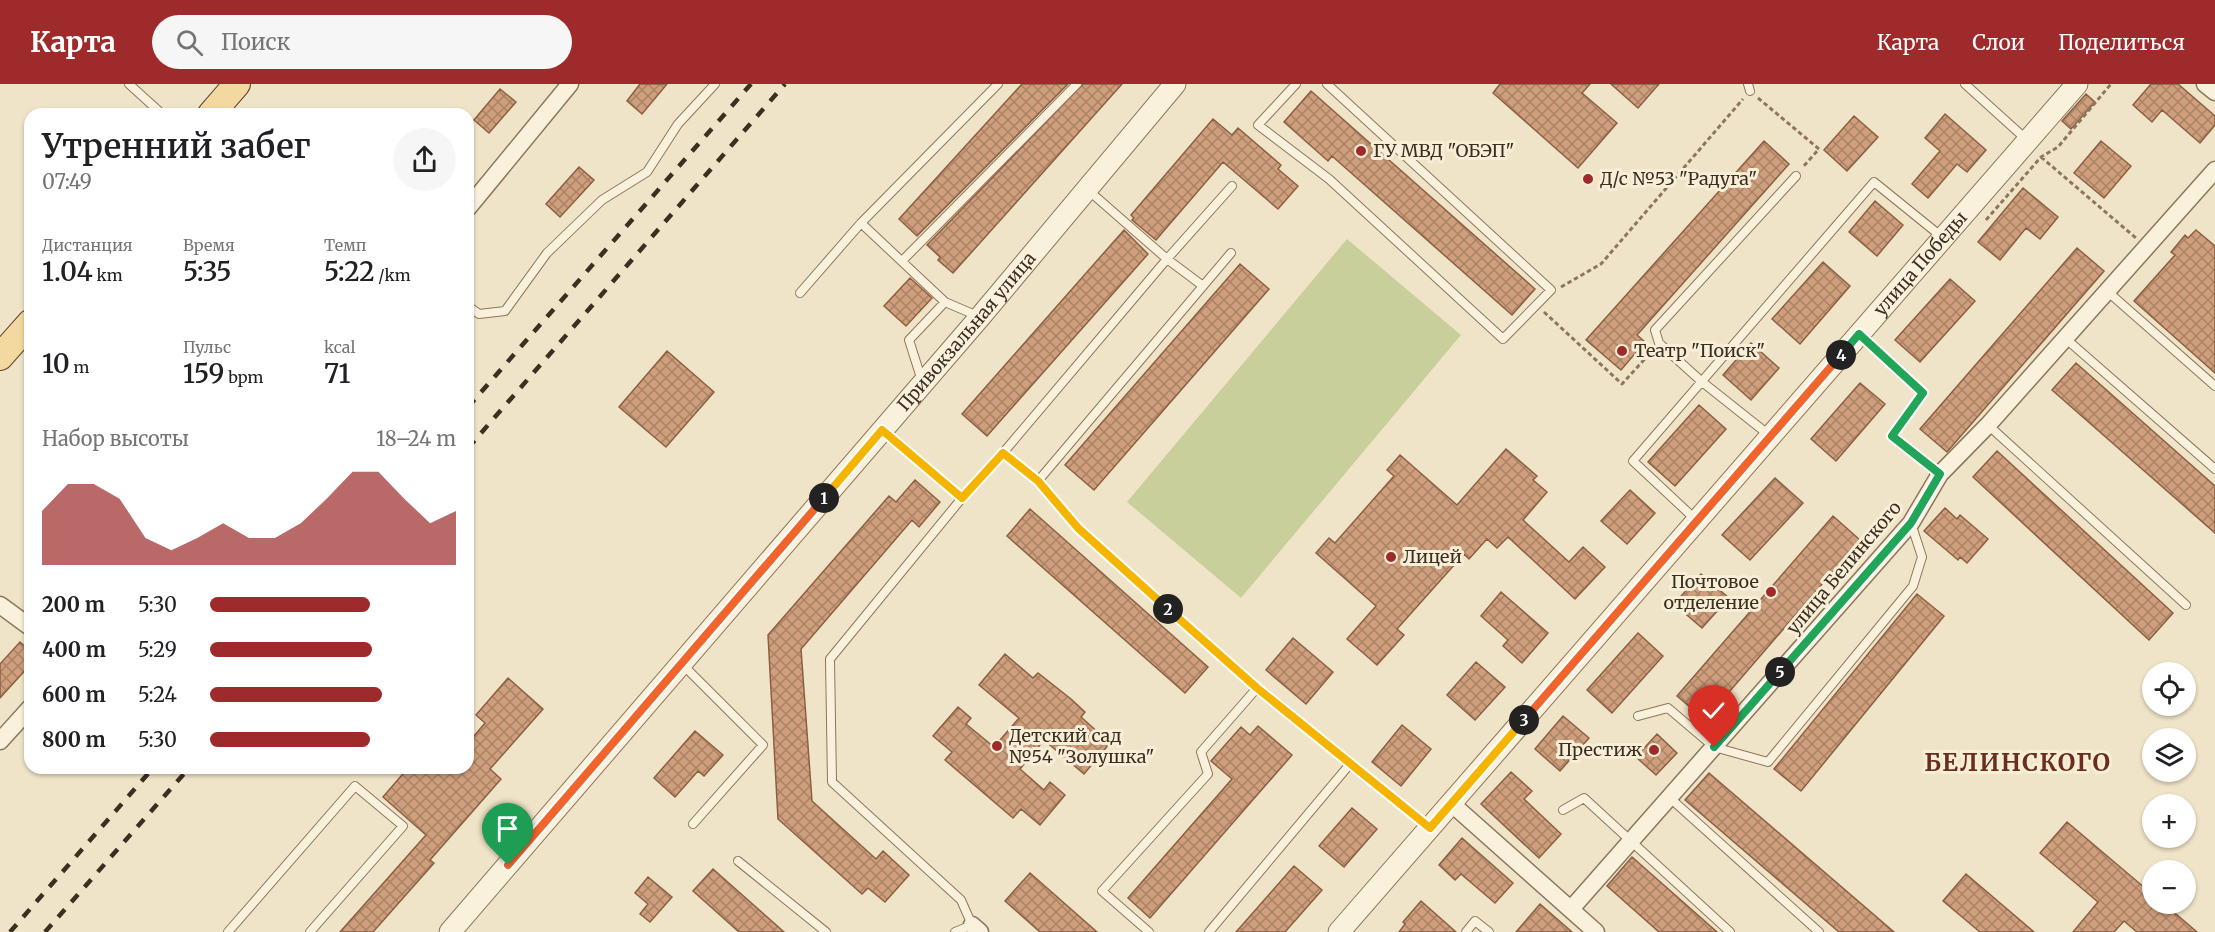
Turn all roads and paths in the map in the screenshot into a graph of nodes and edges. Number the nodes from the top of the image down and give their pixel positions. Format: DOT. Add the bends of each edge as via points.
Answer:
graph roads {
  1 [pos="129,84"];
  2 [pos="237,84"];
  3 [pos="570,84"];
  4 [pos="715,84"];
  5 [pos="998,84"];
  6 [pos="1077,84"];
  7 [pos="1175,84"];
  8 [pos="1296,84"];
  9 [pos="1327,84"];
  10 [pos="1965,84"];
  11 [pos="2077,84"];
  12 [pos="2205,84"];
  13 [pos="1749,88"];
  14 [pos="2215,92"];
  15 [pos="155,108"];
  16 [pos="216,108"];
  17 [pos="2035,149"];
  18 [pos="2215,170"];
  19 [pos="1796,176"];
  20 [pos="1232,186"];
  21 [pos="1086,188"];
  22 [pos="474,201"];
  23 [pos="861,223"];
  24 [pos="1942,238"];
  25 [pos="2146,246"];
  26 [pos="1231,253"];
  27 [pos="1167,259"];
  28 [pos="903,261"];
  29 [pos="1203,286"];
  30 [pos="1551,290"];
  31 [pos="2107,291"];
  32 [pos="800,293"];
  33 [pos="945,302"];
  34 [pos="1536,305"];
  35 [pos="474,310"];
  36 [pos="980,317"];
  37 [pos="24,330"];
  38 [pos="1859,334"];
  39 [pos="2065,338"];
  40 [pos="1659,343"];
  41 [pos="0,357"];
  42 [pos="1701,381"];
  43 [pos="922,384"];
  44 [pos="2215,386"];
  45 [pos="1988,425"];
  46 [pos="882,430"];
  47 [pos="1769,435"];
  48 [pos="1003,453"];
  49 [pos="2215,469"];
  50 [pos="1940,474"];
  51 [pos="1038,481"];
  52 [pos="962,498"];
  53 [pos="1695,519"];
  54 [pos="1911,523"];
  55 [pos="0,605"];
  56 [pos="2186,605"];
  57 [pos="24,623"];
  58 [pos="682,664"];
  59 [pos="1257,688"];
  60 [pos="24,715"];
  61 [pos="1638,716"];
  62 [pos="0,741"];
  63 [pos="1714,747"];
  64 [pos="1350,764"];
  65 [pos="1670,798"];
  66 [pos="1452,804"];
  67 [pos="1563,810"];
  68 [pos="693,824"];
  69 [pos="1430,828"];
  70 [pos="1630,843"];
  71 [pos="738,861"];
  72 [pos="1571,909"];
  73 [pos="972,930"];
  74 [pos="228,932"];
  75 [pos="310,932"];
  76 [pos="450,932"];
  77 [pos="826,932"];
  78 [pos="955,932"];
  79 [pos="1149,932"];
  80 [pos="1209,932"];
  81 [pos="1339,932"];
  82 [pos="1466,932"];
  83 [pos="1489,932"];
  84 [pos="1596,932"];
  85 [pos="1730,932"];
  86 [pos="1819,932"];
  1 -- 15 [label="lane"];
  2 -- 16 [label="main road"];
  3 -- 22 [label="street"];
  4 -- 35 [label="lane" via="678,124 647,172 602,200 548,253 505,311 479,314"];
  5 -- 23 [label="lane"];
  6 -- 28 [label="lane"];
  7 -- 21 [label="street, Привокзальная улица"];
  8 -- 34 [label="lane" via="1258,125 1329,179 1503,339"];
  9 -- 30 [label="lane"];
  10 -- 17 [label="lane"];
  11 -- 17 [label="street, улица Победы"];
  12 -- 14 [label="street"];
  13 -- 19 [label="path" via="1819,149"];
  13 -- 30 [label="path" via="1601,264"];
  17 -- 24 [label="street, улица Победы"];
  17 -- 25 [label="path"];
  18 -- 25 [label="street, улица Белинского"];
  19 -- 40 [label="lane" via="1655,330"];
  20 -- 27 [label="lane"];
  21 -- 27 [label="lane"];
  21 -- 36 [label="street, Привокзальная улица"];
  23 -- 28 [label="lane"];
  23 -- 32 [label="lane"];
  24 -- 38 [label="street, улица Победы"];
  24 -- 42 [label="lane" via="1874,182"];
  25 -- 31 [label="street, улица Белинского"];
  26 -- 29 [label="lane"];
  27 -- 29 [label="lane"];
  27 -- 48 [label="lane"];
  28 -- 33 [label="lane"];
  29 -- 51 [label="lane"];
  30 -- 34 [label="lane"];
  31 -- 39 [label="street, улица Белинского"];
  31 -- 44 [label="lane"];
  33 -- 36 [label="lane"];
  33 -- 43 [label="lane" via="909,340"];
  34 -- 40 [label="path" via="1623,384"];
  36 -- 43 [label="street, Привокзальная улица"];
  37 -- 41 [label="main road"];
  38 -- 47 [label="street, улица Победы"];
  38 -- 50 [label="lane" via="1923,393 1892,436"];
  39 -- 45 [label="street, улица Белинского"];
  39 -- 49 [label="lane"];
  40 -- 42 [label="lane"];
  42 -- 47 [label="lane"];
  42 -- 53 [label="lane" via="1633,461"];
  43 -- 46 [label="street, Привокзальная улица"];
  45 -- 50 [label="street, улица Белинского"];
  45 -- 56 [label="lane"];
  46 -- 52 [label="lane"];
  46 -- 58 [label="street, Привокзальная улица"];
  47 -- 53 [label="street, улица Победы"];
  48 -- 51 [label="lane"];
  48 -- 52 [label="lane"];
  50 -- 54 [label="street, улица Белинского"];
  51 -- 59 [label="lane" via="1078,528"];
  52 -- 73 [label="lane" via="830,659 832,782 961,900"];
  53 -- 66 [label="street, улица Победы"];
  54 -- 63 [label="street, улица Белинского"];
  54 -- 63 [label="lane" via="1922,558 1913,586 1768,762"];
  55 -- 57 [label="street"];
  58 -- 68 [label="lane" via="763,745"];
  58 -- 76 [label="street, Привокзальная улица"];
  59 -- 64 [label="lane"];
  59 -- 79 [label="lane" via="1202,752 1208,774 1102,891"];
  60 -- 62 [label="street"];
  61 -- 63 [label="lane" via="1668,708"];
  63 -- 65 [label="street, улица Белинского"];
  64 -- 69 [label="lane"];
  64 -- 80 [label="lane"];
  65 -- 70 [label="street, улица Белинского"];
  65 -- 86 [label="lane"];
  66 -- 69 [label="street, улица Победы"];
  66 -- 72 [label="street"];
  67 -- 70 [label="lane" via="1584,798"];
  69 -- 81 [label="street, улица Победы"];
  70 -- 72 [label="street, улица Белинского"];
  70 -- 85 [label="lane"];
  71 -- 77 [label="lane"];
  72 -- 84 [label="street"];
  73 -- 78 [label="lane"];
  74 -- 75 [label="lane" via="355,786 403,826"];
  82 -- 83 [label="lane" via="1475,921"];
}
